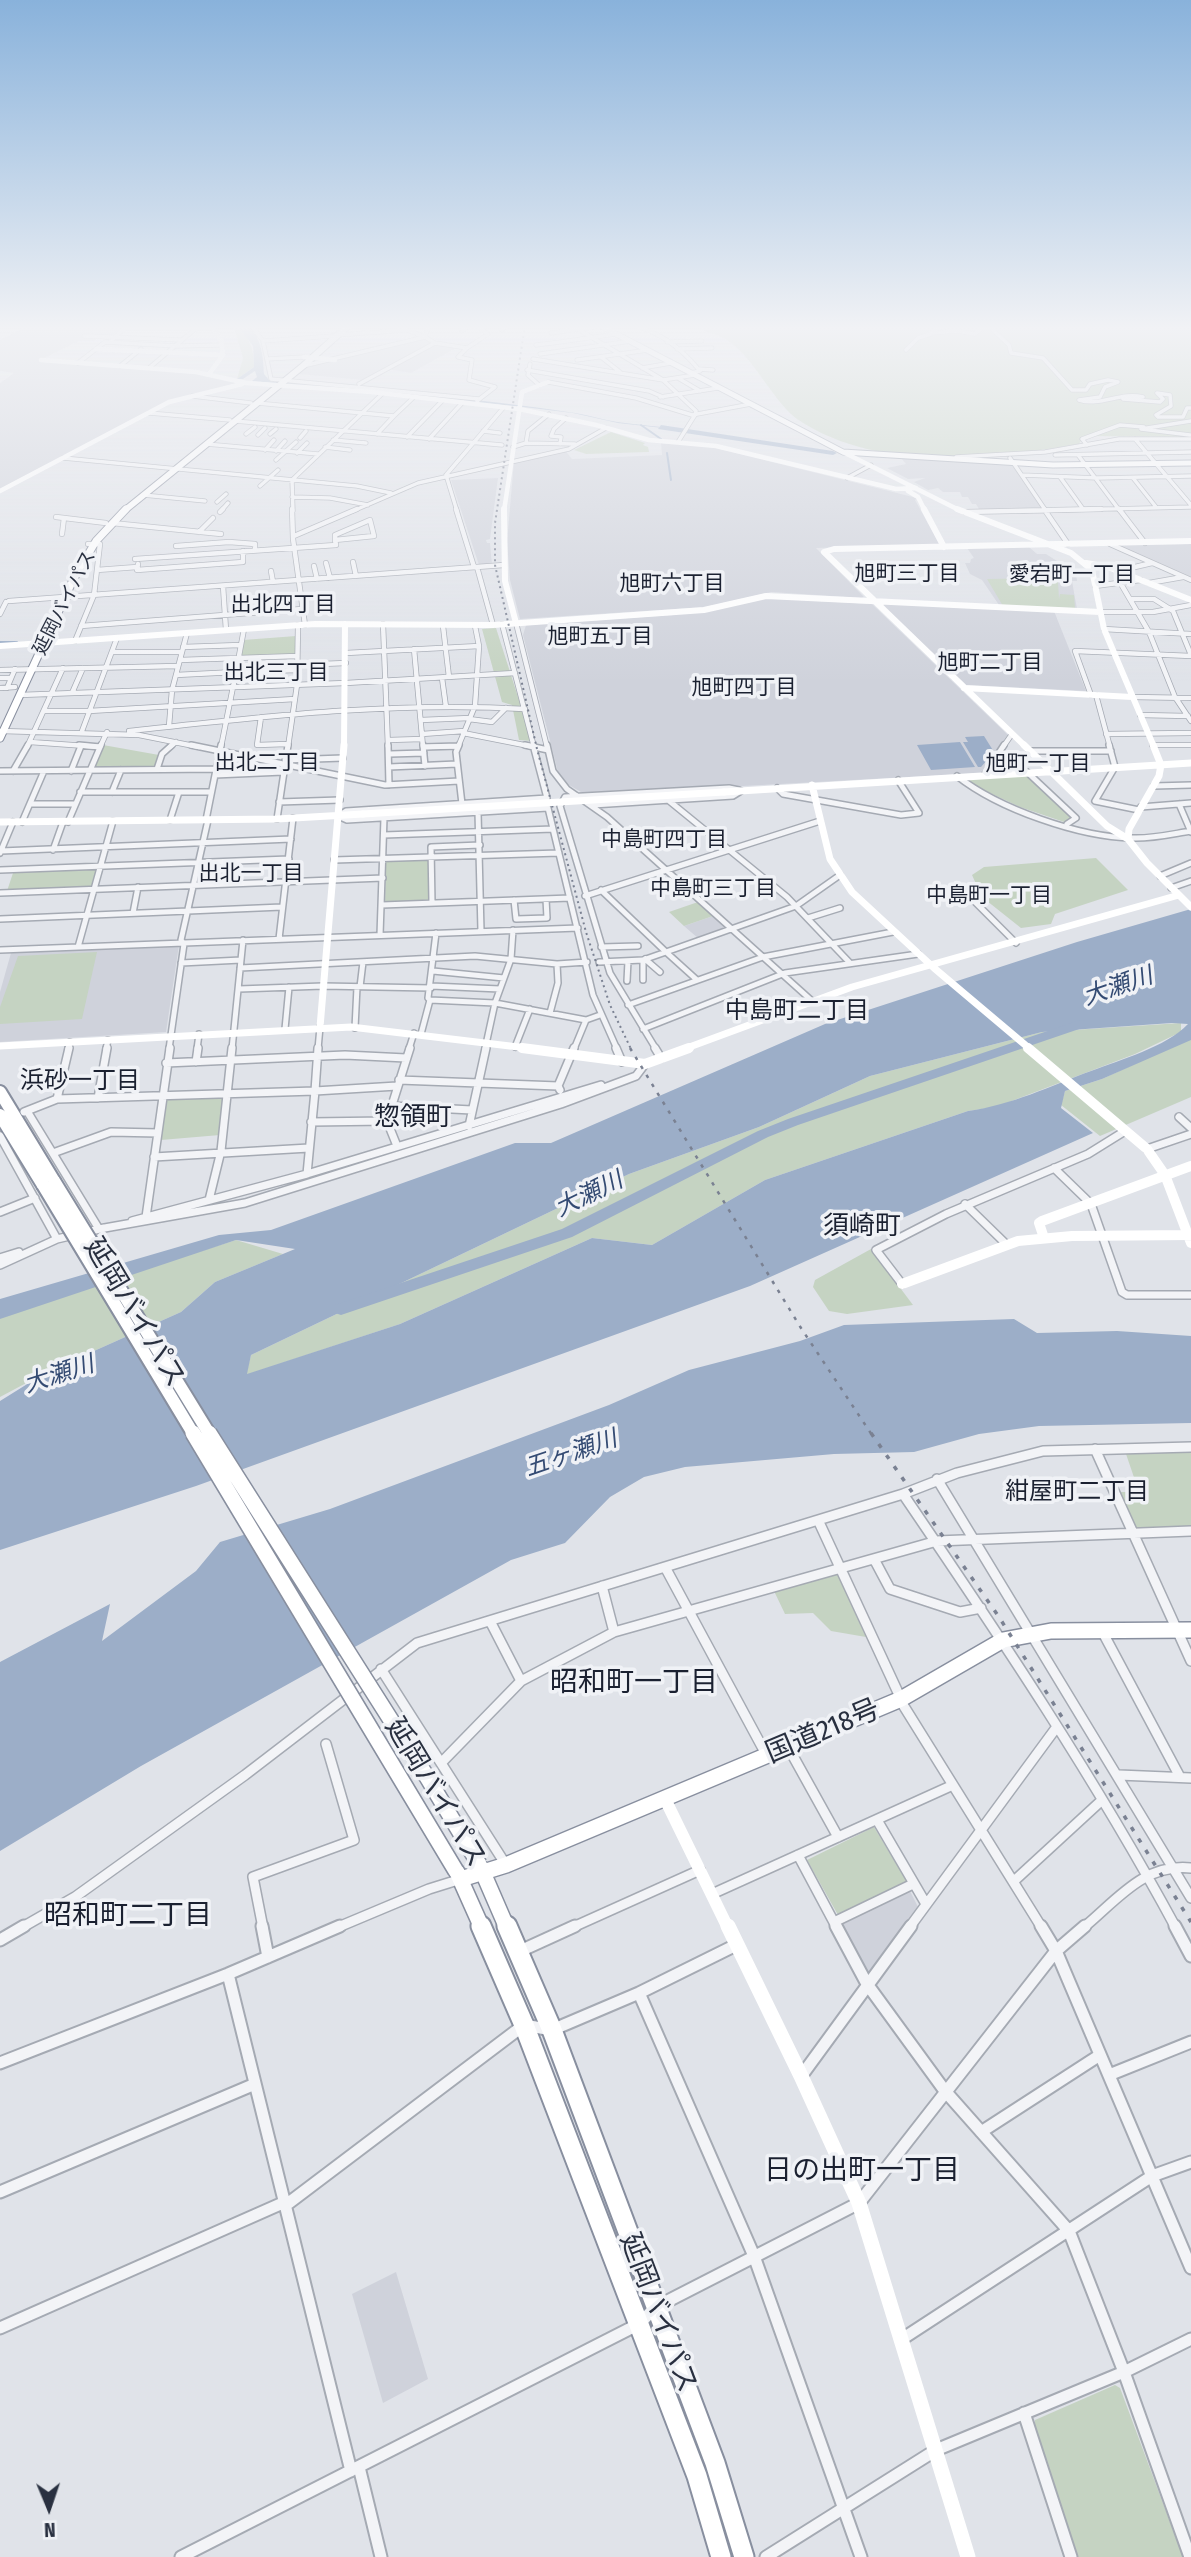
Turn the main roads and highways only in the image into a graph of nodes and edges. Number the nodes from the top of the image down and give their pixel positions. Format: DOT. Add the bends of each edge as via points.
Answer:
graph roads {
  1 [pos="203,444"];
  2 [pos="206,444"];
  3 [pos="828,444"];
  4 [pos="1191,463"];
  5 [pos="173,469"];
  6 [pos="109,523"];
  7 [pos="13,686"];
  8 [pos="0,720"];
  9 [pos="1,733"];
  10 [pos="0,1092"];
  11 [pos="5,1119"];
  12 [pos="48,1183"];
  13 [pos="1184,1630"];
  14 [pos="481,1868"];
  15 [pos="459,1875"];
  16 [pos="721,2557"];
  17 [pos="744,2557"];
  1 -- 5 [label="highway, 延岡バイパス"];
  2 -- 5 [label="highway, 延岡バイパス"];
  3 -- 4 [label="main road" via="843,452 1013,462"];
  5 -- 6 [label="highway, 延岡バイパス"];
  5 -- 6 [label="highway, 延岡バイパス"];
  6 -- 7 [label="highway, 延岡バイパス" via="74,564 40,644"];
  7 -- 8 [label="highway, 延岡バイパス"];
  7 -- 9 [label="highway, 延岡バイパス"];
  10 -- 11 [label="highway, 延岡バイパス"];
  11 -- 12 [label="highway, 延岡バイパス"];
  12 -- 14 [label="highway, 延岡バイパス, bridge" via="446,1805"];
  12 -- 15 [label="highway, 延岡バイパス, bridge"];
  13 -- 14 [label="highway, 国道218号" via="1029,1634 1003,1640 900,1699 506,1865"];
  14 -- 15 [label="highway, 国道218号"];
  14 -- 17 [label="highway, 延岡バイパス" via="552,2030 715,2463"];
  15 -- 16 [label="highway, 延岡バイパス" via="524,2025 639,2324"];
}
